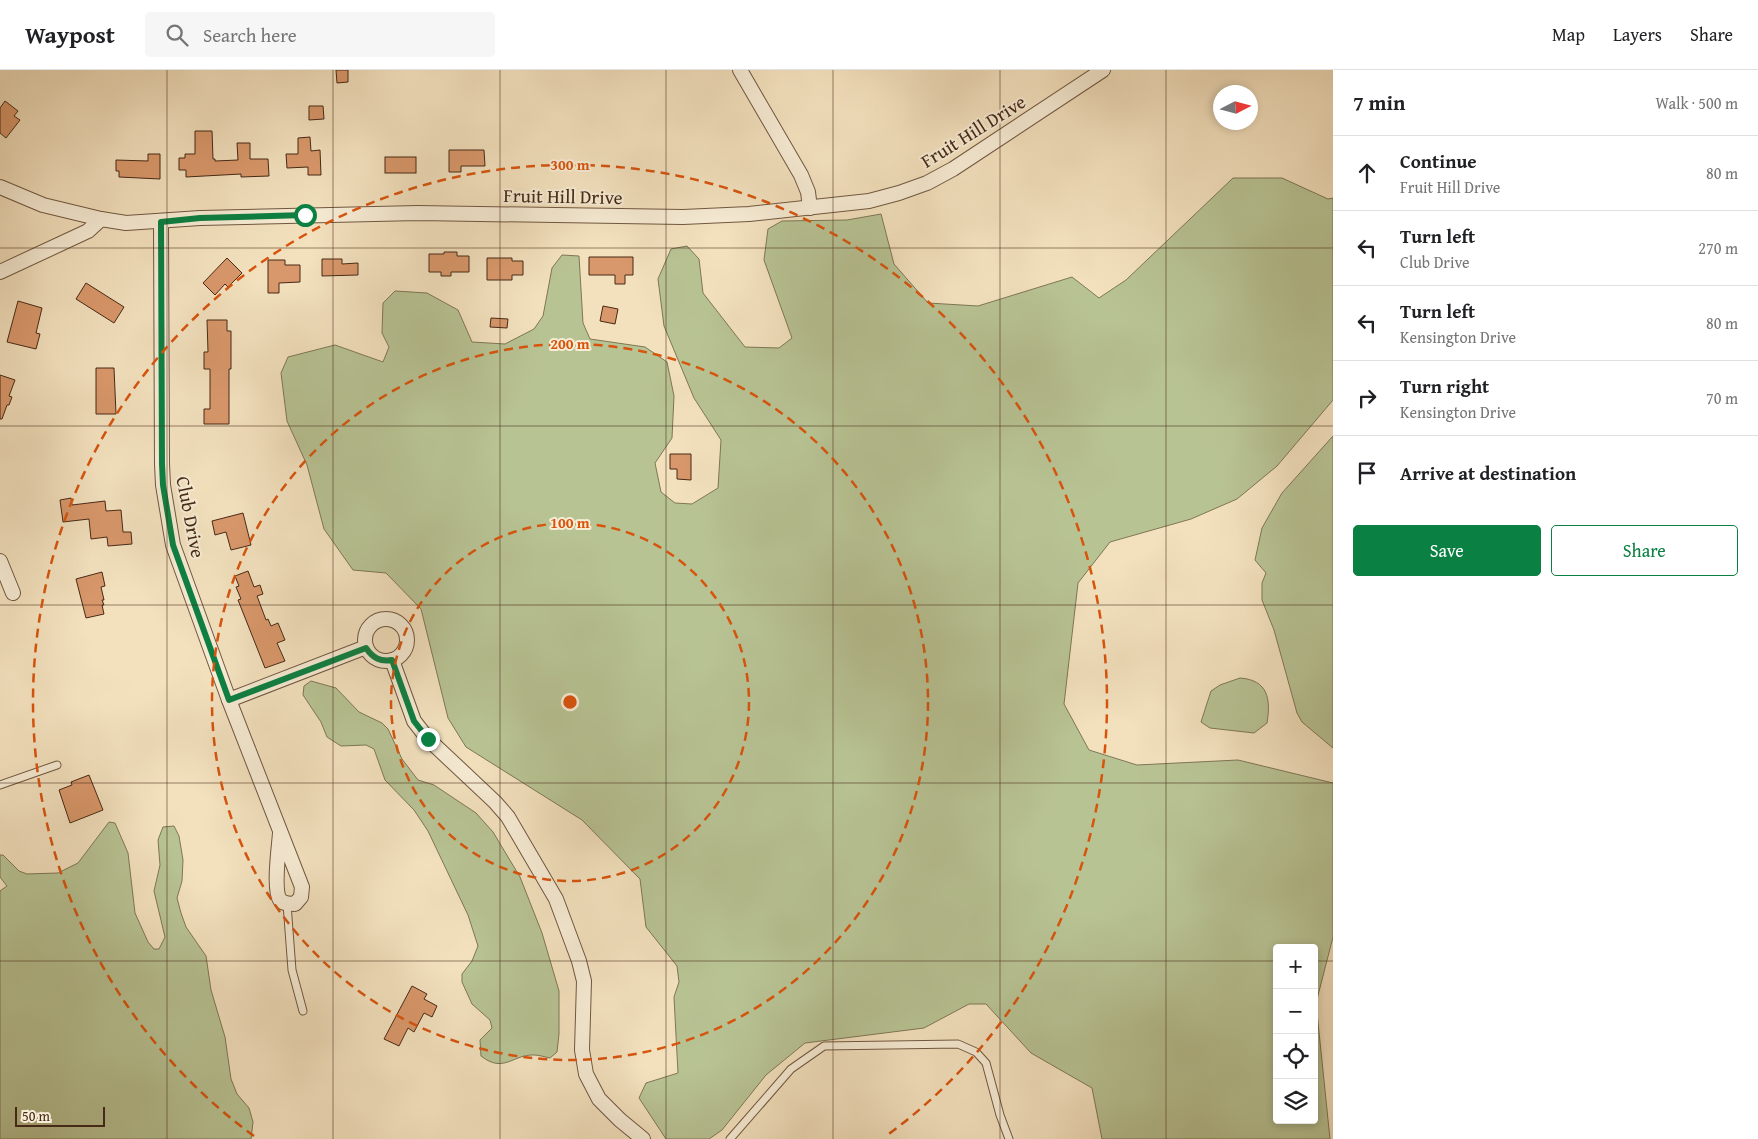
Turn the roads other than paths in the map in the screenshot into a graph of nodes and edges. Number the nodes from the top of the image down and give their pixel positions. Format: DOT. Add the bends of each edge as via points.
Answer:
graph roads {
  1 [pos="740,70"];
  2 [pos="1103,70"];
  3 [pos="0,187"];
  4 [pos="810,208"];
  5 [pos="101,218"];
  6 [pos="161,222"];
  7 [pos="0,272"];
  8 [pos="0,561"];
  9 [pos="13,593"];
  10 [pos="366,648"];
  11 [pos="392,660"];
  12 [pos="229,700"];
  13 [pos="57,765"];
  14 [pos="0,785"];
  15 [pos="280,833"];
  16 [pos="286,904"];
  17 [pos="303,1011"];
  18 [pos="643,1139"];
  19 [pos="730,1139"];
  20 [pos="1009,1139"];
  1 -- 4 [label="street" via="801,175"];
  2 -- 4 [label="street, Fruit Hill Drive" via="953,169 926,183 869,201"];
  3 -- 5 [label="street" via="43,205"];
  4 -- 6 [label="street, Fruit Hill Drive" via="683,217 418,213 200,218"];
  5 -- 6 [label="street, Fruit Hill Drive" via="126,223"];
  5 -- 7 [label="street" via="88,232"];
  6 -- 12 [label="street, Club Drive" via="163,485 173,545"];
  8 -- 9 [label="street"];
  10 -- 11 [label="street" via="377,659"];
  10 -- 11 [label="street" via="366,633 370,626 390,618 398,621 406,631 407,646 398,658"];
  10 -- 12 [label="street"];
  11 -- 18 [label="street" via="414,721 428,739 508,817 556,899 584,981 582,1050 586,1074 599,1099"];
  12 -- 15 [label="street, Club Drive"];
  13 -- 14 [label="lane"];
  15 -- 16 [label="street, Club Drive" via="277,890"];
  15 -- 16 [label="street, Club Drive" via="302,887 301,897 295,904"];
  16 -- 17 [label="lane" via="292,970"];
  19 -- 20 [label="lane" via="791,1070 824,1046 958,1044 976,1052 986,1063"];
}
